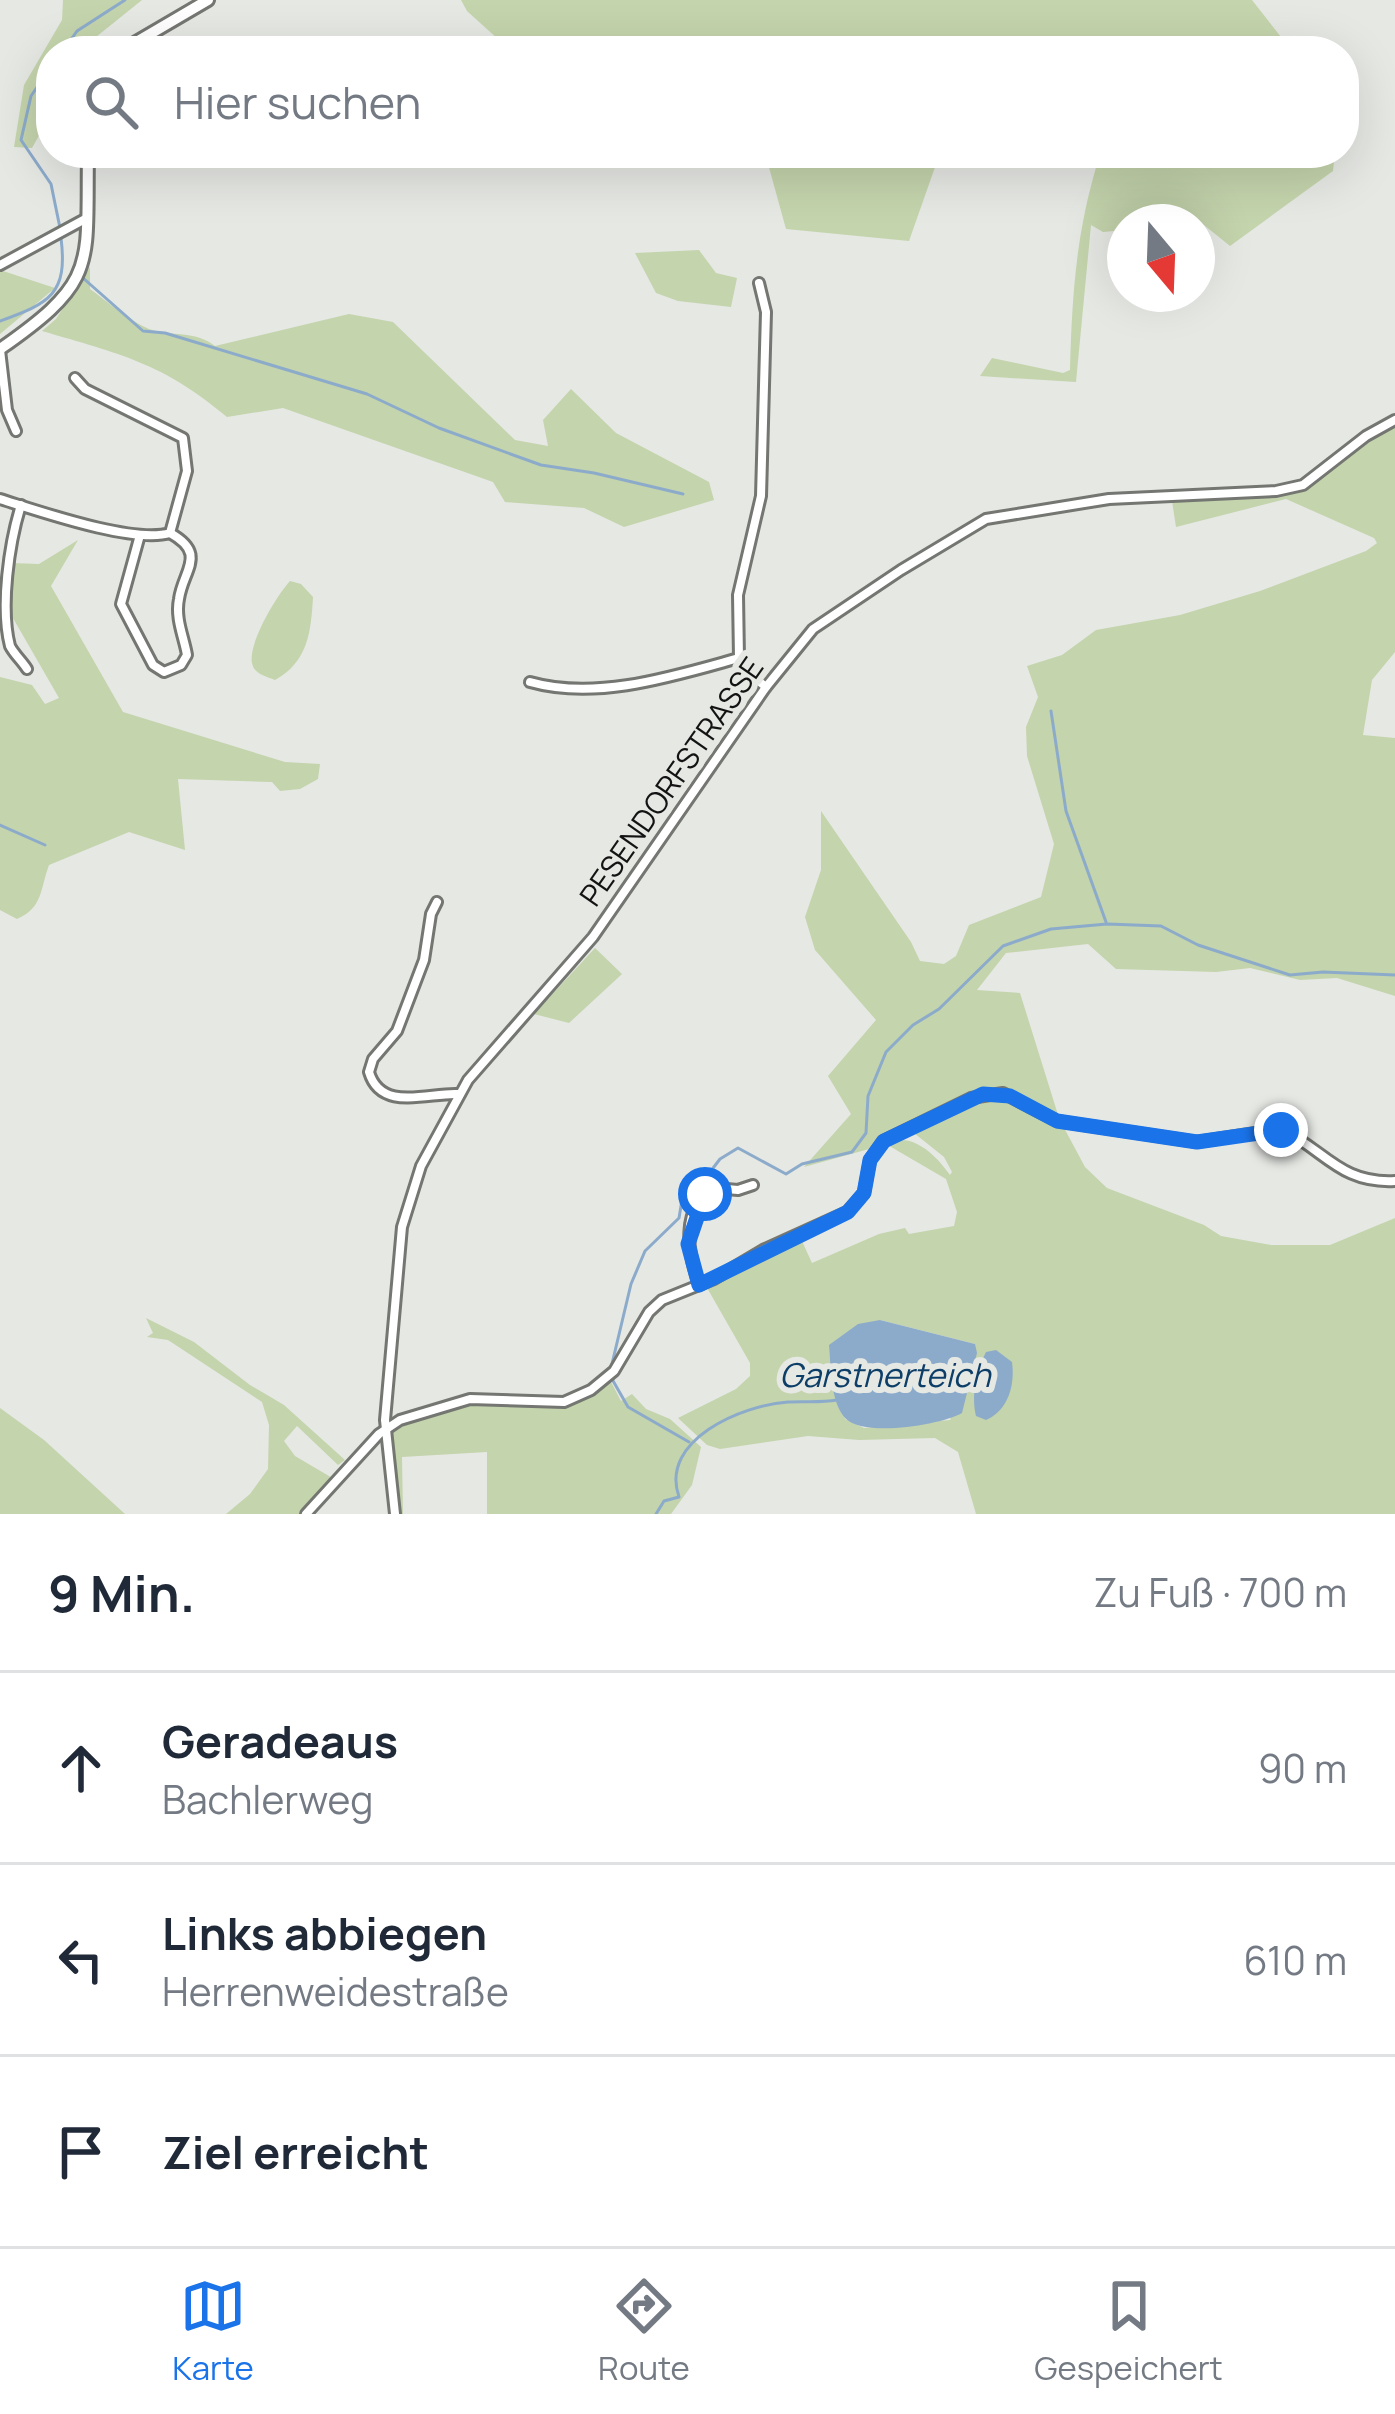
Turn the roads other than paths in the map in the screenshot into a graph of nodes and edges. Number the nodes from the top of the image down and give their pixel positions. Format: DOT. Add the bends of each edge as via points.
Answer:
graph roads {
  1 [pos="208,0"];
  2 [pos="147,36"];
  3 [pos="88,168"];
  4 [pos="87,218"];
  5 [pos="0,265"];
  6 [pos="760,283"];
  7 [pos="0,350"];
  8 [pos="75,378"];
  9 [pos="1395,420"];
  10 [pos="16,431"];
  11 [pos="0,499"];
  12 [pos="21,505"];
  13 [pos="170,533"];
  14 [pos="140,535"];
  15 [pos="739,658"];
  16 [pos="27,669"];
  17 [pos="530,682"];
  18 [pos="766,687"];
  19 [pos="436,909"];
  20 [pos="458,1094"];
  21 [pos="1395,1180"];
  22 [pos="753,1185"];
  23 [pos="699,1285"];
  24 [pos="385,1429"];
  25 [pos="306,1514"];
  26 [pos="395,1514"];
  1 -- 2 [label="street"];
  3 -- 4 [label="street"];
  4 -- 5 [label="street"];
  4 -- 7 [label="street" via="76,282 54,310"];
  6 -- 15 [label="street" via="761,496 742,570"];
  7 -- 10 [label="street"];
  8 -- 13 [label="street" via="181,435 188,471"];
  9 -- 18 [label="street, PESENDORFSTRASSE" via="1304,484 1276,491 1109,499 986,520 813,629"];
  11 -- 12 [label="street"];
  12 -- 14 [label="street"];
  12 -- 16 [label="street" via="2,598 10,646"];
  13 -- 14 [label="street"];
  13 -- 14 [label="street" via="192,563 178,601 188,656 164,672 121,604"];
  15 -- 17 [label="street" via="658,680 595,687"];
  15 -- 18 [label="street"];
  18 -- 20 [label="street, PESENDORFSTRASSE" via="593,937"];
  19 -- 20 [label="street" via="397,1030 373,1059 370,1078 400,1097"];
  20 -- 24 [label="street, PESENDORFSTRASSE" via="404,1212"];
  21 -- 23 [label="street" via="1348,1174 1281,1130 1197,1142 1057,1121 1010,1096 983,1094 884,1141 848,1212"];
  22 -- 23 [label="street" via="715,1188 700,1199 688,1244"];
  23 -- 24 [label="street" via="655,1306 614,1371 582,1396 450,1403"];
  24 -- 25 [label="street"];
  24 -- 26 [label="street, PESENDORFSTRASSE"];
}
